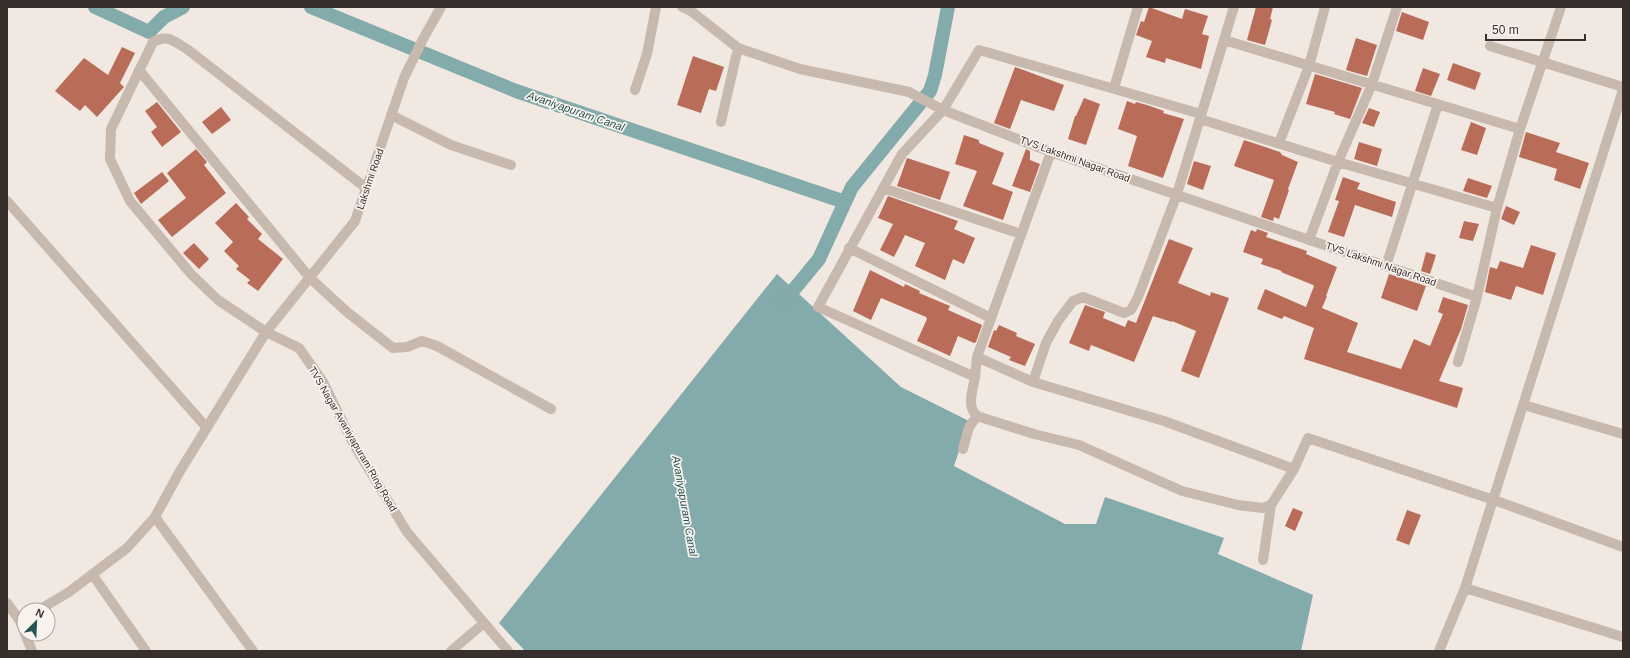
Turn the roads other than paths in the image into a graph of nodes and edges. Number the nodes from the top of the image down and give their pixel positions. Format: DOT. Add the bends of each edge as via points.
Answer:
graph roads {
  1 [pos="441,7"];
  2 [pos="656,7"];
  3 [pos="682,7"];
  4 [pos="1138,7"];
  5 [pos="1234,7"];
  6 [pos="1325,7"];
  7 [pos="1397,7"];
  8 [pos="1561,7"];
  9 [pos="1224,40"];
  10 [pos="1490,46"];
  11 [pos="738,48"];
  12 [pos="1543,61"];
  13 [pos="1309,66"];
  14 [pos="139,70"];
  15 [pos="1372,84"];
  16 [pos="1623,87"];
  17 [pos="1114,88"];
  18 [pos="635,90"];
  19 [pos="1623,90"];
  20 [pos="1438,104"];
  21 [pos="943,110"];
  22 [pos="391,115"];
  23 [pos="1201,116"];
  24 [pos="721,122"];
  25 [pos="1520,129"];
  26 [pos="1279,143"];
  27 [pos="1051,152"];
  28 [pos="1338,162"];
  29 [pos="511,165"];
  30 [pos="1411,183"];
  31 [pos="366,188"];
  32 [pos="883,188"];
  33 [pos="1177,194"];
  34 [pos="7,201"];
  35 [pos="1497,208"];
  36 [pos="1021,234"];
  37 [pos="1309,240"];
  38 [pos="849,248"];
  39 [pos="1386,266"];
  40 [pos="310,278"];
  41 [pos="1477,297"];
  42 [pos="991,318"];
  43 [pos="266,332"];
  44 [pos="977,357"];
  45 [pos="1458,362"];
  46 [pos="975,377"];
  47 [pos="1033,382"];
  48 [pos="1524,405"];
  49 [pos="551,409"];
  50 [pos="977,416"];
  51 [pos="207,428"];
  52 [pos="1623,434"];
  53 [pos="962,449"];
  54 [pos="1294,469"];
  55 [pos="1494,500"];
  56 [pos="1272,505"];
  57 [pos="154,517"];
  58 [pos="1623,546"];
  59 [pos="1262,560"];
  60 [pos="92,574"];
  61 [pos="1465,588"];
  62 [pos="52,602"];
  63 [pos="7,603"];
  64 [pos="16,615"];
  65 [pos="484,623"];
  66 [pos="1623,637"];
  67 [pos="146,651"];
  68 [pos="253,651"];
  69 [pos="451,651"];
  70 [pos="508,651"];
  71 [pos="1438,651"];
  1 -- 22 [label="street, Lakshmi Road" via="404,78"];
  2 -- 18 [label="street" via="647,54"];
  3 -- 11 [label="street, TVS Lakshmi Nagar Road" via="691,11"];
  4 -- 17 [label="street"];
  5 -- 9 [label="street"];
  6 -- 13 [label="street"];
  7 -- 15 [label="street"];
  8 -- 12 [label="street"];
  9 -- 13 [label="street"];
  9 -- 23 [label="street"];
  10 -- 12 [label="street"];
  11 -- 21 [label="street, TVS Lakshmi Nagar Road" via="800,69 909,92"];
  11 -- 24 [label="street"];
  12 -- 16 [label="street"];
  12 -- 25 [label="street"];
  13 -- 15 [label="street"];
  13 -- 26 [label="street"];
  14 -- 31 [label="street, TVS Nagar Avaniyapuram Ring Road" via="153,42 161,37 171,39"];
  14 -- 40 [label="street"];
  14 -- 43 [label="street, TVS Nagar Avaniyapuram Ring Road" via="110,129 110,160 130,201 196,279 218,300"];
  15 -- 20 [label="street"];
  15 -- 28 [label="street"];
  17 -- 21 [label="street" via="979,50"];
  17 -- 23 [label="street"];
  19 -- 48 [label="street"];
  20 -- 25 [label="street"];
  20 -- 30 [label="street"];
  21 -- 27 [label="street, TVS Lakshmi Nagar Road"];
  21 -- 32 [label="street" via="902,154"];
  22 -- 29 [label="street" via="451,145"];
  22 -- 31 [label="street, Lakshmi Road"];
  23 -- 26 [label="street"];
  23 -- 33 [label="street"];
  25 -- 35 [label="street"];
  26 -- 28 [label="street"];
  27 -- 33 [label="street, TVS Lakshmi Nagar Road"];
  27 -- 36 [label="street"];
  28 -- 30 [label="street"];
  28 -- 37 [label="street"];
  30 -- 35 [label="street"];
  30 -- 39 [label="street"];
  31 -- 40 [label="street, Lakshmi Road" via="356,221"];
  32 -- 36 [label="street"];
  32 -- 38 [label="street"];
  33 -- 37 [label="street, TVS Lakshmi Nagar Road"];
  33 -- 47 [label="street" via="1131,310 1124,313 1083,297 1073,301 1046,343"];
  34 -- 51 [label="street"];
  35 -- 41 [label="street"];
  36 -- 42 [label="street"];
  37 -- 39 [label="street, TVS Lakshmi Nagar Road"];
  38 -- 42 [label="street"];
  38 -- 46 [label="street" via="818,306"];
  39 -- 41 [label="street, TVS Lakshmi Nagar Road"];
  40 -- 43 [label="street, Lakshmi Road"];
  40 -- 49 [label="street" via="347,312 393,348 407,347 422,341 436,346"];
  41 -- 45 [label="street"];
  42 -- 44 [label="street"];
  43 -- 51 [label="street, Lakshmi Road"];
  43 -- 65 [label="street, TVS Nagar Avaniyapuram Ring Road" via="300,348 323,382 354,445 407,532"];
  44 -- 46 [label="street"];
  44 -- 47 [label="street"];
  46 -- 50 [label="street" via="970,405 971,411"];
  47 -- 54 [label="street" via="1164,421"];
  48 -- 52 [label="street"];
  48 -- 55 [label="street"];
  50 -- 53 [label="street" via="969,427"];
  50 -- 56 [label="street" via="1079,445 1182,491 1238,505 1263,508"];
  51 -- 57 [label="street, Lakshmi Road"];
  54 -- 55 [label="street" via="1308,438"];
  54 -- 56 [label="street"];
  55 -- 58 [label="street"];
  55 -- 61 [label="street"];
  56 -- 59 [label="street"];
  57 -- 60 [label="street, Lakshmi Road" via="127,548"];
  57 -- 68 [label="street"];
  60 -- 62 [label="street, Lakshmi Road"];
  60 -- 67 [label="street"];
  61 -- 66 [label="street"];
  61 -- 71 [label="street"];
  63 -- 64 [label="street"];
  65 -- 69 [label="street"];
  65 -- 70 [label="street, TVS Nagar Avaniyapuram Ring Road"];
}
